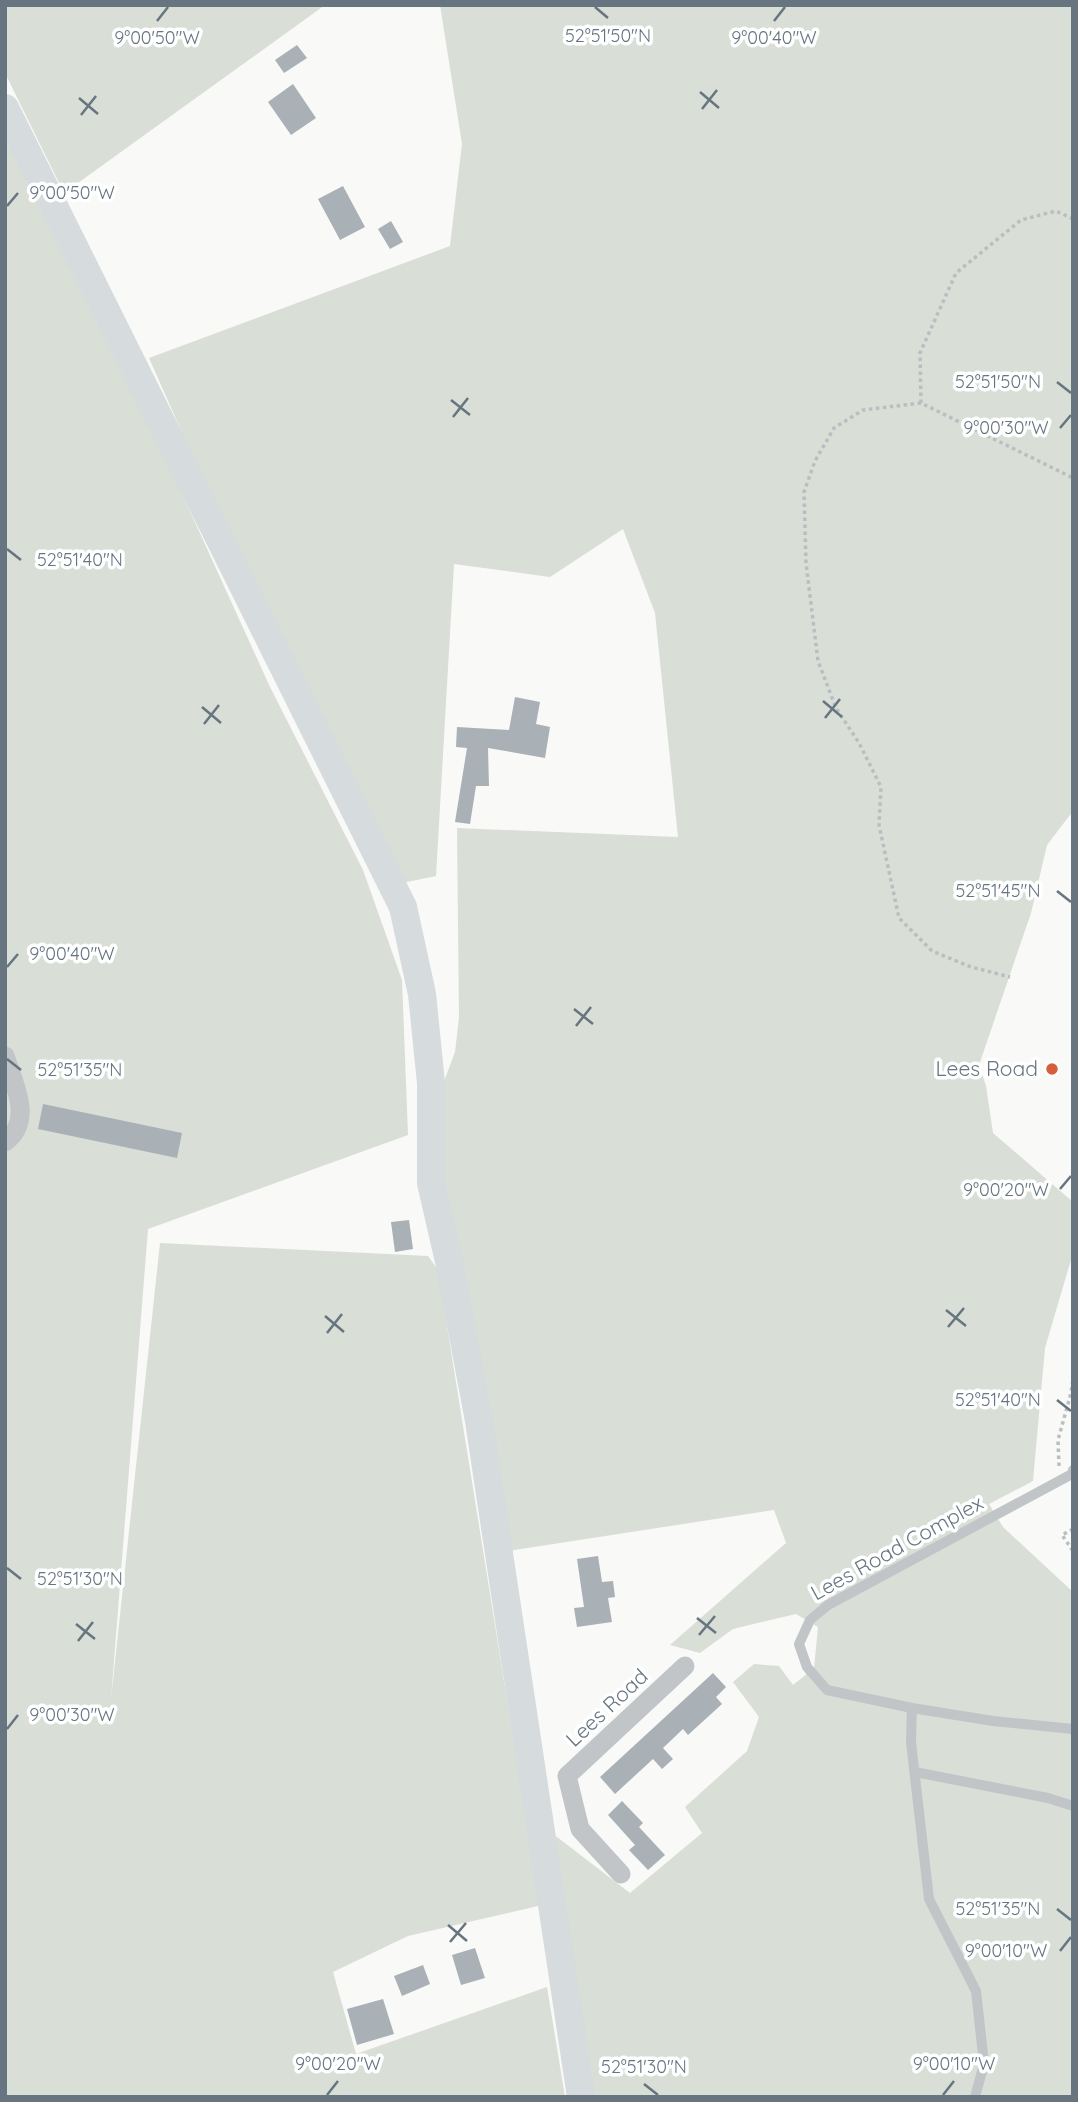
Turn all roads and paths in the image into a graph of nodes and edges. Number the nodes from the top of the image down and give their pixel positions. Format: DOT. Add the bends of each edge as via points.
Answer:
graph roads {
  1 [pos="5,108"];
  2 [pos="1073,219"];
  3 [pos="921,403"];
  4 [pos="1073,478"];
  5 [pos="1010,977"];
  6 [pos="5,1056"];
  7 [pos="5,1142"];
  8 [pos="1073,1378"];
  9 [pos="1070,1474"];
  10 [pos="1073,1529"];
  11 [pos="1073,1550"];
  12 [pos="685,1666"];
  13 [pos="912,1708"];
  14 [pos="1073,1729"];
  15 [pos="915,1772"];
  16 [pos="569,1785"];
  17 [pos="535,1791"];
  18 [pos="1073,1806"];
  19 [pos="621,1874"];
  20 [pos="581,2097"];
  21 [pos="975,2097"];
  1 -- 17 [label="street" via="403,906 422,994 431,1083 431,1183 479,1421"];
  2 -- 3 [label="path" via="1056,211 1021,220 956,273 920,353"];
  3 -- 4 [label="path"];
  3 -- 5 [label="path" via="863,410 834,428 815,461 804,492 806,564 818,661 836,708 881,787 879,825 899,918 932,951"];
  6 -- 7 [label="street" via="20,1103 21,1124"];
  8 -- 9 [label="path" via="1058,1440 1059,1467"];
  9 -- 13 [label="lane, Lees Road Complex" via="828,1605 810,1620 799,1644 807,1667 827,1690"];
  10 -- 11 [label="path" via="1062,1535"];
  12 -- 16 [label="street, Lees Road" via="567,1776"];
  13 -- 14 [label="lane, Lees Road Complex"];
  13 -- 15 [label="lane"];
  15 -- 18 [label="lane"];
  15 -- 21 [label="lane" via="929,1899 976,1991 984,2064"];
  16 -- 17 [label="street"];
  16 -- 19 [label="street" via="580,1829"];
  17 -- 20 [label="street"];
}
